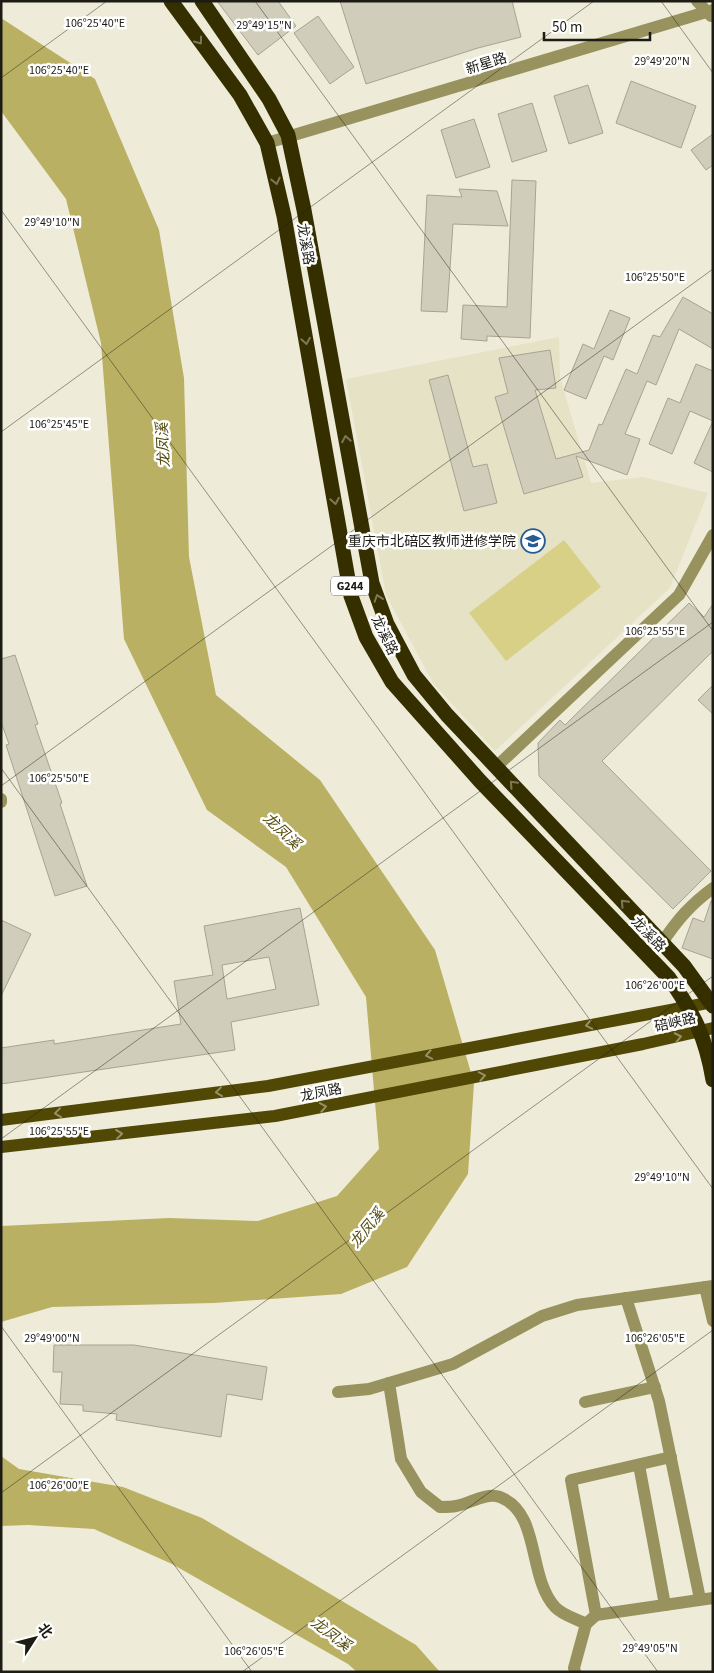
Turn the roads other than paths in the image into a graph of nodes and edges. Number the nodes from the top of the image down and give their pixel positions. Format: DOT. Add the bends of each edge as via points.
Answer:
graph roads {
  1 [pos="171,1"];
  2 [pos="202,1"];
  3 [pos="697,1"];
  4 [pos="711,13"];
  5 [pos="289,138"];
  6 [pos="267,143"];
  7 [pos="713,535"];
  8 [pos="496,767"];
  9 [pos="713,888"];
  10 [pos="662,943"];
  11 [pos="712,1004"];
  12 [pos="689,1006"];
  13 [pos="637,1016"];
  14 [pos="707,1030"];
  15 [pos="643,1044"];
  16 [pos="713,1080"];
  17 [pos="1,1120"];
  18 [pos="1,1147"];
  19 [pos="709,1286"];
  20 [pos="626,1298"];
  21 [pos="713,1321"];
  22 [pos="389,1383"];
  23 [pos="655,1387"];
  24 [pos="338,1392"];
  25 [pos="585,1402"];
  26 [pos="671,1457"];
  27 [pos="639,1465"];
  28 [pos="706,1599"];
  29 [pos="665,1604"];
  30 [pos="596,1615"];
  31 [pos="586,1624"];
  32 [pos="575,1672"];
  1 -- 6 [label="highway, 龙溪路 / G244, one-way" via="240,95"];
  2 -- 5 [label="highway, 龙溪路 / G244" via="269,99"];
  3 -- 4 [label="street"];
  4 -- 5 [label="street, 新星路"];
  5 -- 6 [label="street, 新星路"];
  8 -- 5 [label="highway, 龙溪路 / G244, one-way" via="414,675 387,624 372,583"];
  6 -- 12 [label="highway, 龙溪路 / G244, one-way" via="284,216 351,596 366,637 392,682 487,788 668,978"];
  7 -- 8 [label="street" via="679,595"];
  10 -- 8 [label="highway, 龙溪路 / G244, one-way"];
  9 -- 10 [label="street" via="676,921"];
  10 -- 11 [label="highway, 龙溪路 / G244"];
  11 -- 12 [label="main road, 碚峡路"];
  12 -- 13 [label="main road, 碚峡路"];
  12 -- 14 [label="highway, 龙溪路 / G244"];
  13 -- 17 [label="main road, 龙凤路, one-way" via="268,1086"];
  15 -- 14 [label="main road, 碚峡路, one-way"];
  14 -- 16 [label="highway, 龙溪路 / G244"];
  18 -- 15 [label="main road, 龙凤路, one-way" via="275,1116"];
  19 -- 20 [label="street"];
  19 -- 21 [label="street"];
  20 -- 22 [label="street" via="577,1305 542,1316 453,1364"];
  20 -- 23 [label="street"];
  22 -- 24 [label="street"];
  22 -- 31 [label="street" via="401,1459 421,1492 440,1507 499,1496 517,1508 531,1532 533,1557 542,1586 556,1608"];
  23 -- 25 [label="street"];
  23 -- 26 [label="street"];
  26 -- 27 [label="street"];
  26 -- 28 [label="street"];
  27 -- 29 [label="street"];
  27 -- 30 [label="street" via="571,1480"];
  28 -- 29 [label="street"];
  29 -- 30 [label="street"];
  30 -- 31 [label="street"];
  31 -- 32 [label="street"];
}
